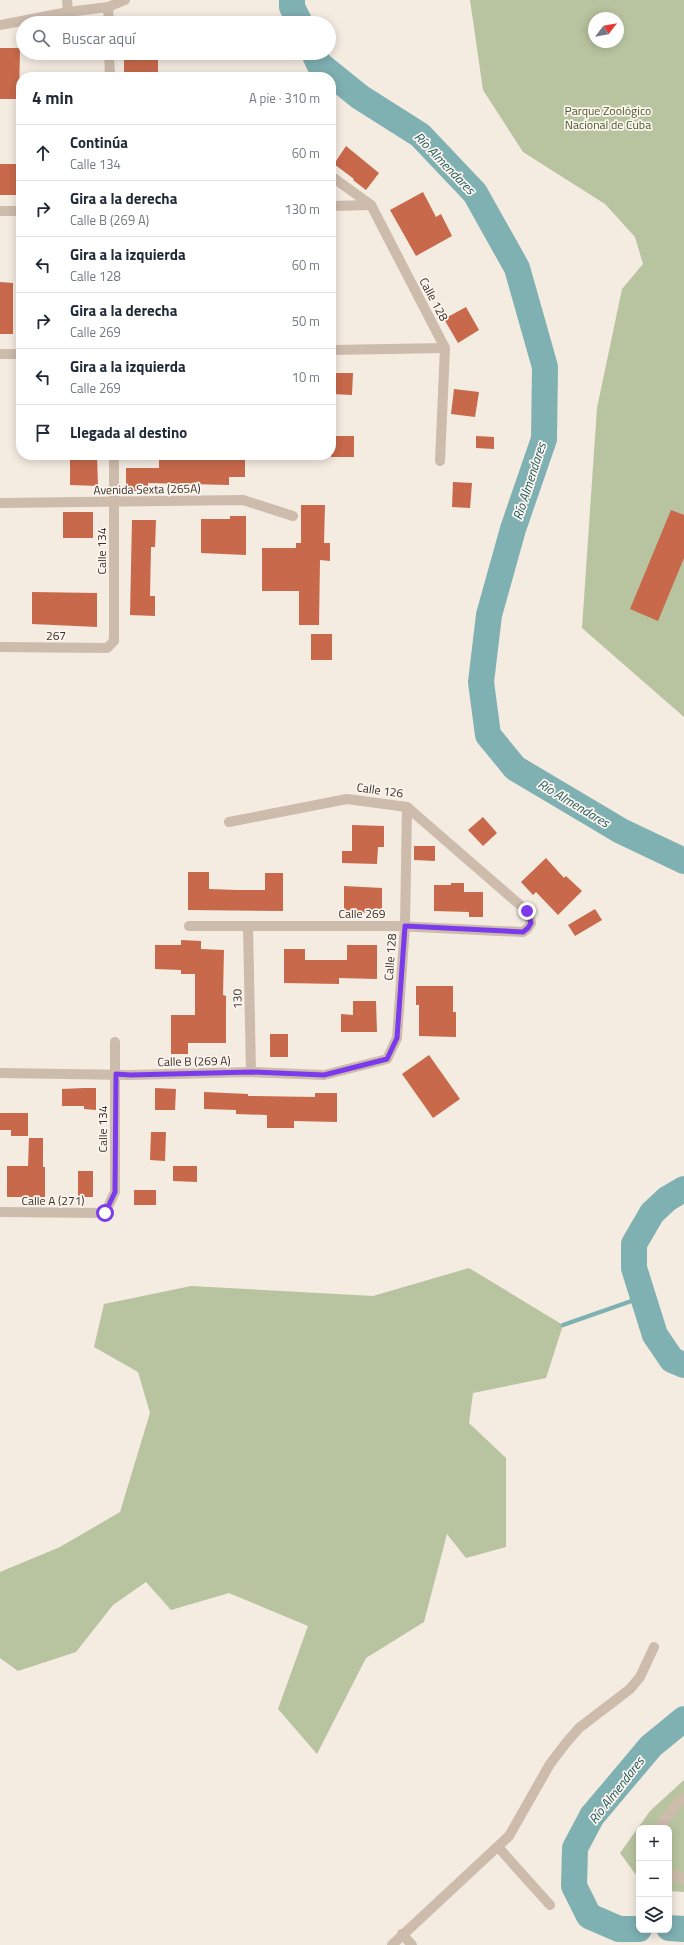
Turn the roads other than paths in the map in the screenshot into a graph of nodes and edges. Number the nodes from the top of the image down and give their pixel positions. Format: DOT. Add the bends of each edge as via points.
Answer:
graph roads {
  1 [pos="68,0"];
  2 [pos="125,0"];
  3 [pos="108,6"];
  4 [pos="68,12"];
  5 [pos="47,16"];
  6 [pos="109,16"];
  7 [pos="16,22"];
  8 [pos="0,25"];
  9 [pos="109,60"];
  10 [pos="110,72"];
  11 [pos="336,180"];
  12 [pos="371,205"];
  13 [pos="336,206"];
  14 [pos="0,211"];
  15 [pos="16,211"];
  16 [pos="445,348"];
  17 [pos="336,350"];
  18 [pos="0,354"];
  19 [pos="16,354"];
  20 [pos="114,460"];
  21 [pos="440,461"];
  22 [pos="114,502"];
  23 [pos="0,503"];
  24 [pos="292,516"];
  25 [pos="111,646"];
  26 [pos="0,647"];
  27 [pos="407,806"];
  28 [pos="229,822"];
  29 [pos="531,923"];
  30 [pos="189,926"];
  31 [pos="248,926"];
  32 [pos="405,926"];
  33 [pos="115,1042"];
  34 [pos="387,1059"];
  35 [pos="252,1072"];
  36 [pos="0,1073"];
  37 [pos="116,1074"];
  38 [pos="0,1212"];
  39 [pos="105,1213"];
  40 [pos="654,1647"];
  41 [pos="684,1798"];
  42 [pos="661,1825"];
  43 [pos="498,1847"];
  44 [pos="672,1875"];
  45 [pos="684,1878"];
  46 [pos="550,1905"];
  47 [pos="402,1934"];
  48 [pos="392,1945"];
  49 [pos="412,1945"];
  1 -- 4 [label="street"];
  2 -- 3 [label="street"];
  3 -- 4 [label="street"];
  3 -- 6 [label="street"];
  4 -- 5 [label="street"];
  7 -- 8 [label="street"];
  9 -- 10 [label="street"];
  11 -- 12 [label="street, Calle 128"];
  12 -- 13 [label="street"];
  12 -- 16 [label="street, Calle 128"];
  14 -- 15 [label="street"];
  16 -- 17 [label="street"];
  16 -- 21 [label="street, Calle 128"];
  18 -- 19 [label="street"];
  20 -- 22 [label="street, Calle 134"];
  22 -- 23 [label="street, Avenida Sexta (265A)"];
  22 -- 24 [label="street, Avenida Sexta (265A)" via="243,500"];
  22 -- 25 [label="street, Calle 134" via="114,641"];
  25 -- 26 [label="street, 267"];
  27 -- 28 [label="street, Calle 126" via="347,799"];
  27 -- 29 [label="street, Calle 126" via="527,911"];
  27 -- 32 [label="street, Calle 128"];
  29 -- 32 [label="street, Calle 269" via="523,932"];
  30 -- 31 [label="street, Calle 269"];
  31 -- 32 [label="street, Calle 269"];
  31 -- 35 [label="street, 130"];
  32 -- 34 [label="street, Calle 128" via="397,1038"];
  33 -- 37 [label="street, Calle 134"];
  34 -- 35 [label="street, Calle B (269 A)" via="324,1075"];
  35 -- 37 [label="street, Calle B (269 A)"];
  36 -- 37 [label="street, Calle B (269 A)"];
  37 -- 39 [label="street, Calle 134" via="115,1192"];
  38 -- 39 [label="street, Calle A (271)"];
  40 -- 43 [label="street" via="640,1677 630,1688 579,1728 566,1743 550,1764 509,1836"];
  41 -- 42 [label="street"];
  43 -- 46 [label="street"];
  43 -- 47 [label="street"];
  44 -- 45 [label="street"];
  47 -- 48 [label="street"];
  47 -- 49 [label="street"];
}
